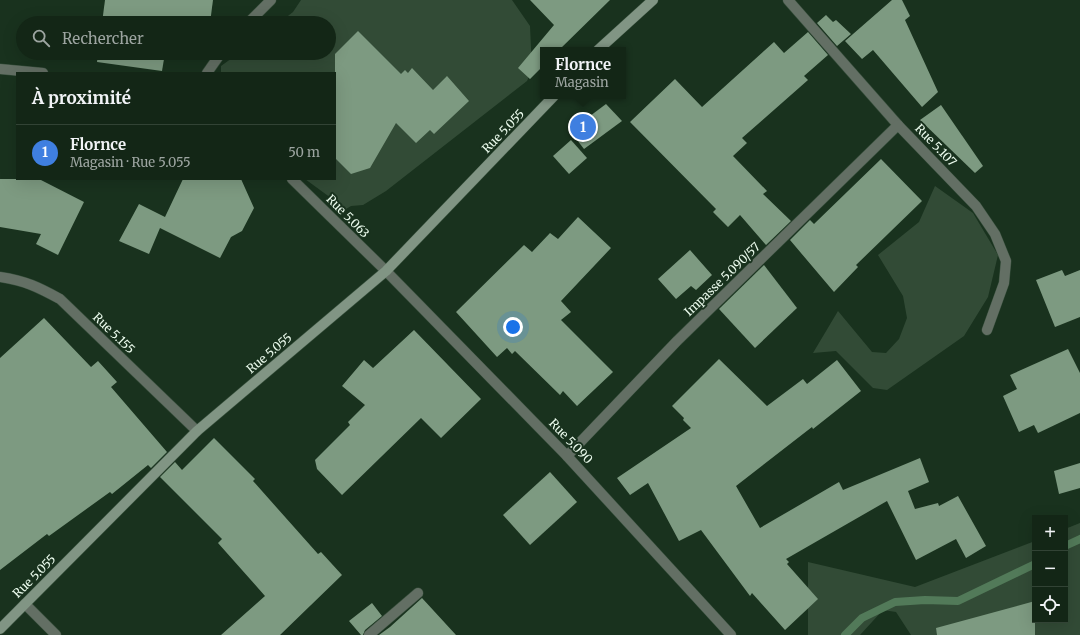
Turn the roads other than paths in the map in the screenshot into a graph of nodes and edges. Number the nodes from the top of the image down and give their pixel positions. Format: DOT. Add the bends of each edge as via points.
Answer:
graph roads {
  1 [pos="271,0"];
  2 [pos="653,0"];
  3 [pos="788,0"];
  4 [pos="255,16"];
  5 [pos="601,47"];
  6 [pos="217,60"];
  7 [pos="0,69"];
  8 [pos="32,72"];
  9 [pos="208,72"];
  10 [pos="551,99"];
  11 [pos="898,125"];
  12 [pos="293,180"];
  13 [pos="386,271"];
  14 [pos="0,277"];
  15 [pos="987,330"];
  16 [pos="197,431"];
  17 [pos="567,456"];
  18 [pos="418,593"];
  19 [pos="25,604"];
  20 [pos="0,628"];
  21 [pos="56,635"];
  22 [pos="369,635"];
  23 [pos="731,635"];
  1 -- 4 [label="street"];
  2 -- 5 [label="street"];
  3 -- 11 [label="street, Rue 5.107"];
  6 -- 9 [label="street"];
  7 -- 8 [label="street"];
  10 -- 13 [label="street, Rue 5.055"];
  11 -- 15 [label="street, Rue 5.107" via="976,206 995,234 1006,261 1004,283"];
  11 -- 17 [label="street, Impasse 5.090/57" via="677,341"];
  12 -- 13 [label="street, Rue 5.063"];
  13 -- 16 [label="street, Rue 5.055"];
  13 -- 17 [label="street, Rue 5.090"];
  14 -- 16 [label="street, Rue 5.155" via="36,285 60,299"];
  16 -- 19 [label="street, Rue 5.055"];
  17 -- 23 [label="street, Rue 5.090"];
  18 -- 22 [label="street"];
  19 -- 20 [label="street, Rue 5.055"];
  19 -- 21 [label="street"];
}
